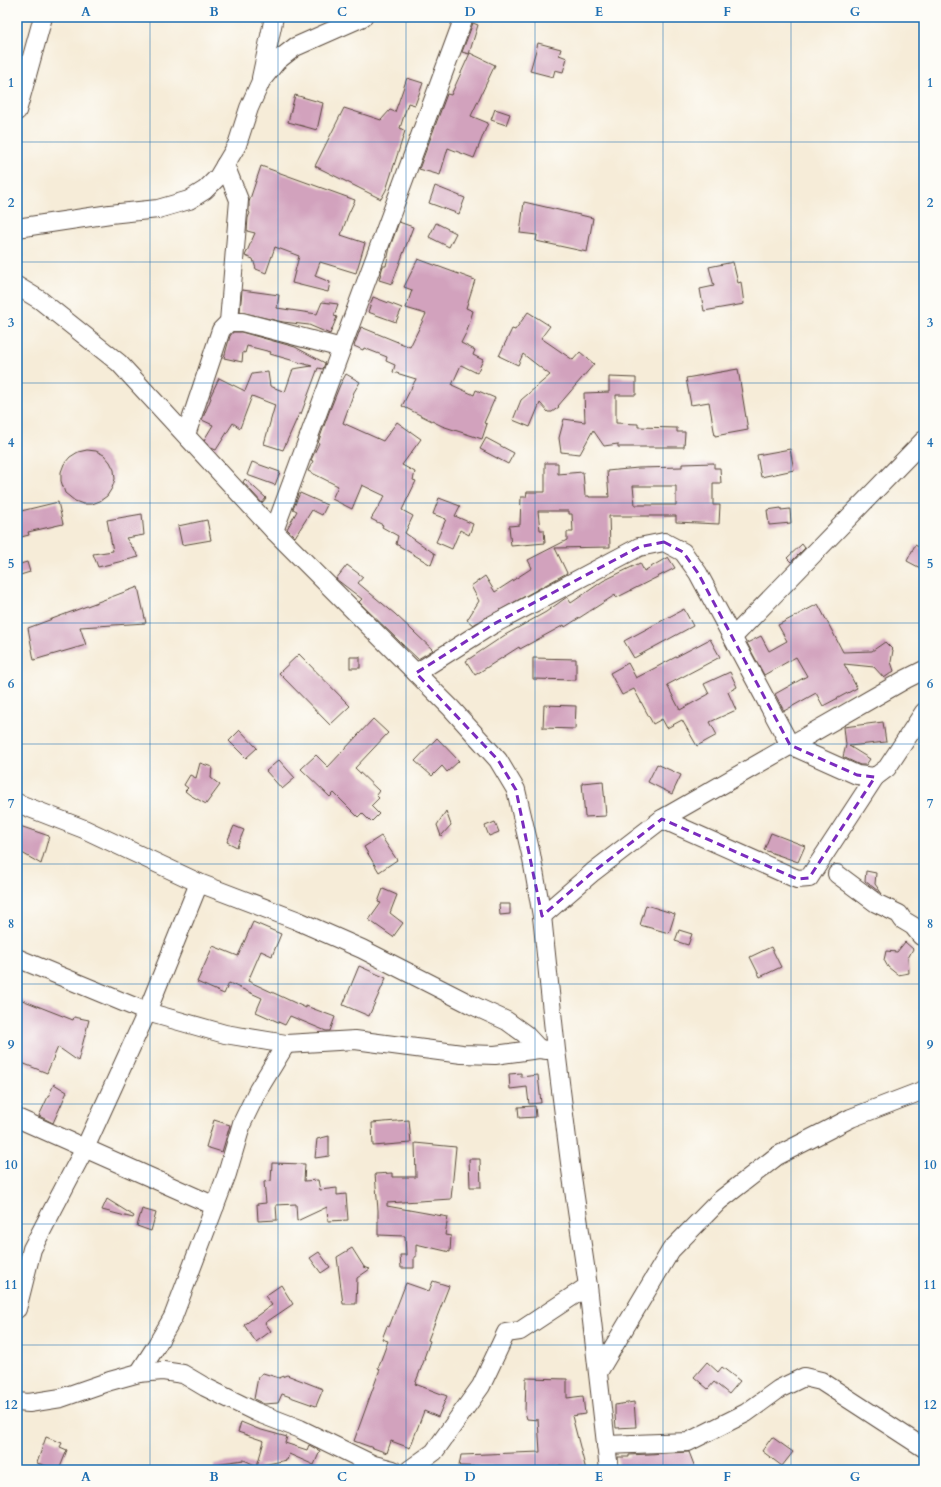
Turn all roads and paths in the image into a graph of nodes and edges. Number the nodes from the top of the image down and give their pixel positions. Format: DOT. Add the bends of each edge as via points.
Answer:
graph roads {
  1 [pos="43,17"];
  2 [pos="274,17"];
  3 [pos="363,17"];
  4 [pos="464,17"];
  5 [pos="261,81"];
  6 [pos="17,111"];
  7 [pos="225,165"];
  8 [pos="17,228"];
  9 [pos="17,286"];
  10 [pos="229,322"];
  11 [pos="342,348"];
  12 [pos="186,435"];
  13 [pos="924,440"];
  14 [pos="274,531"];
  15 [pos="733,637"];
  16 [pos="924,670"];
  17 [pos="416,673"];
  18 [pos="924,712"];
  19 [pos="790,745"];
  20 [pos="874,778"];
  21 [pos="17,803"];
  22 [pos="662,819"];
  23 [pos="837,874"];
  24 [pos="199,883"];
  25 [pos="542,916"];
  26 [pos="924,937"];
  27 [pos="17,958"];
  28 [pos="147,1012"];
  29 [pos="286,1044"];
  30 [pos="547,1050"];
  31 [pos="924,1090"];
  32 [pos="17,1118"];
  33 [pos="85,1148"];
  34 [pos="215,1206"];
  35 [pos="588,1286"];
  36 [pos="17,1309"];
  37 [pos="599,1372"];
  38 [pos="139,1373"];
  39 [pos="17,1402"];
  40 [pos="606,1445"];
  41 [pos="924,1448"];
  42 [pos="393,1470"];
  43 [pos="408,1470"];
  44 [pos="609,1470"];
  1 -- 6 [label="street"];
  2 -- 5 [label="street"];
  3 -- 5 [label="street" via="295,48 277,61"];
  4 -- 11 [label="street"];
  5 -- 7 [label="street" via="237,145"];
  7 -- 8 [label="street" via="205,190 189,200 158,209"];
  7 -- 10 [label="street" via="239,200"];
  9 -- 12 [label="street" via="40,300 119,363"];
  10 -- 11 [label="street" via="242,322"];
  10 -- 12 [label="street" via="221,330"];
  11 -- 14 [label="street"];
  12 -- 14 [label="street"];
  13 -- 15 [label="street"];
  14 -- 17 [label="street"];
  15 -- 17 [label="street" via="698,573 683,552 664,542 639,547 492,625"];
  15 -- 19 [label="street"];
  16 -- 19 [label="street"];
  17 -- 25 [label="street" via="498,760 516,790"];
  18 -- 20 [label="street" via="887,768"];
  19 -- 20 [label="street" via="857,775"];
  19 -- 22 [label="street"];
  20 -- 22 [label="street" via="809,878 797,880"];
  21 -- 24 [label="street" via="84,829"];
  22 -- 25 [label="street" via="592,872"];
  23 -- 26 [label="street" via="876,903 899,914"];
  24 -- 28 [label="street"];
  24 -- 30 [label="street" via="296,920 362,949 508,1021"];
  25 -- 30 [label="street"];
  27 -- 28 [label="street"];
  28 -- 29 [label="street" via="225,1034"];
  28 -- 33 [label="street"];
  29 -- 30 [label="street" via="355,1040 462,1054 495,1055"];
  29 -- 34 [label="street" via="258,1090 242,1123"];
  30 -- 35 [label="street" via="570,1163"];
  31 -- 37 [label="street" via="851,1118 777,1156 719,1201 671,1250"];
  32 -- 33 [label="street"];
  33 -- 34 [label="street"];
  33 -- 36 [label="street" via="32,1249"];
  34 -- 38 [label="street" via="173,1317"];
  35 -- 37 [label="street"];
  35 -- 43 [label="street" via="520,1331 506,1333 481,1386 434,1452"];
  37 -- 40 [label="street"];
  38 -- 39 [label="street" via="110,1380 61,1398 29,1403"];
  38 -- 42 [label="street" via="163,1371 183,1374 217,1394 256,1412 300,1429 374,1465"];
  40 -- 41 [label="street" via="688,1442 746,1413 779,1389 804,1377 821,1382"];
  40 -- 44 [label="street"];
}
